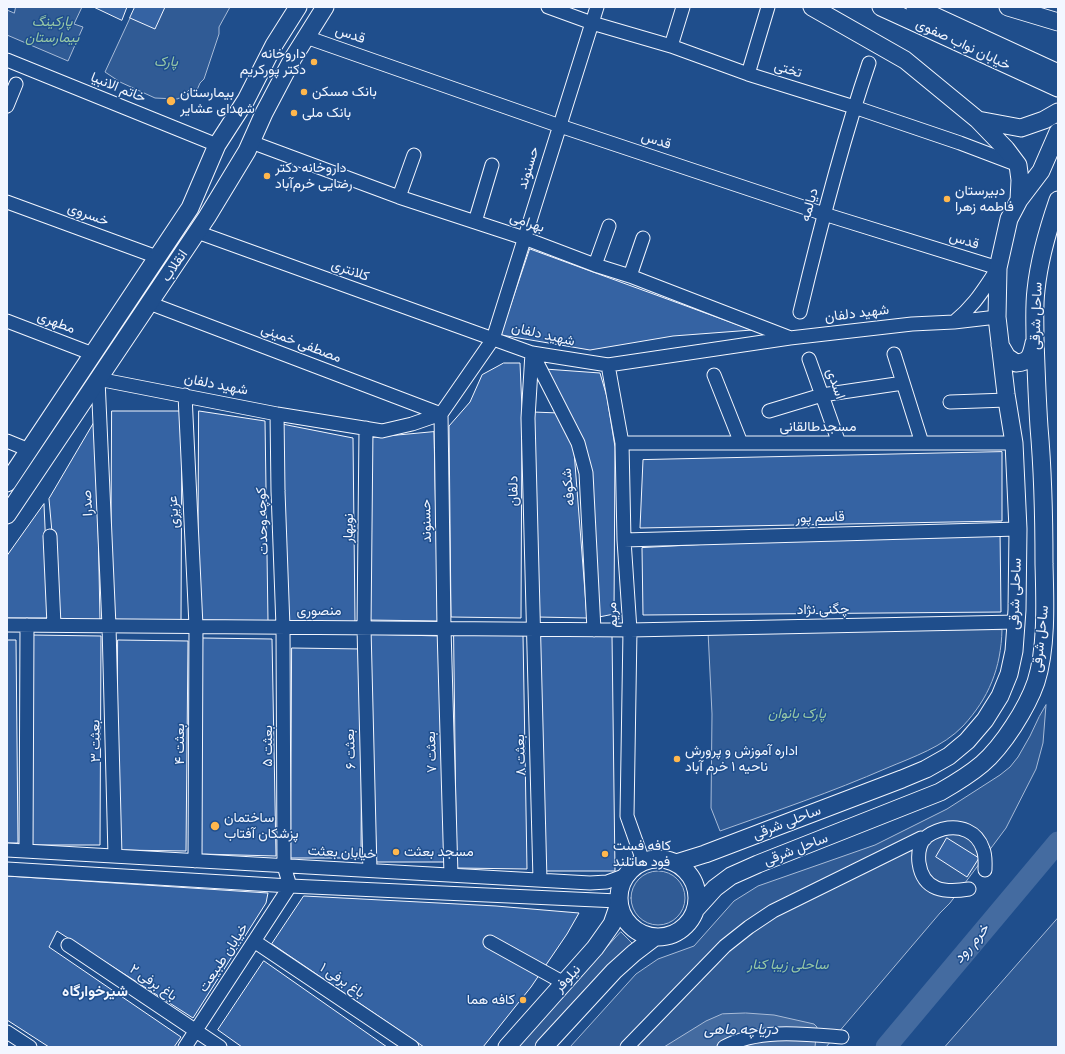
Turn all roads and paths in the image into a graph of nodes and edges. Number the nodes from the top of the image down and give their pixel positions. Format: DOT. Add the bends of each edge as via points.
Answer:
graph roads {
  1 [pos="298,7"];
  2 [pos="325,7"];
  3 [pos="548,7"];
  4 [pos="597,7"];
  5 [pos="683,7"];
  6 [pos="768,7"];
  7 [pos="812,7"];
  8 [pos="881,7"];
  9 [pos="915,7"];
  10 [pos="1023,8"];
  11 [pos="1058,22"];
  12 [pos="592,23"];
  13 [pos="306,37"];
  14 [pos="671,46"];
  15 [pos="7,60"];
  16 [pos="869,63"];
  17 [pos="263,67"];
  18 [pos="748,74"];
  19 [pos="283,76"];
  20 [pos="1053,78"];
  21 [pos="16,84"];
  22 [pos="7,106"];
  23 [pos="854,107"];
  24 [pos="1058,112"];
  25 [pos="978,120"];
  26 [pos="560,126"];
  27 [pos="1058,132"];
  28 [pos="251,142"];
  29 [pos="217,145"];
  30 [pos="414,155"];
  31 [pos="492,165"];
  32 [pos="1018,165"];
  33 [pos="399,197"];
  34 [pos="1018,200"];
  35 [pos="1058,200"];
  36 [pos="7,202"];
  37 [pos="824,214"];
  38 [pos="475,222"];
  39 [pos="609,226"];
  40 [pos="197,232"];
  41 [pos="524,238"];
  42 [pos="643,238"];
  43 [pos="157,257"];
  44 [pos="595,265"];
  45 [pos="998,268"];
  46 [pos="630,276"];
  47 [pos="150,303"];
  48 [pos="800,312"];
  49 [pos="997,317"];
  50 [pos="7,321"];
  51 [pos="954,322"];
  52 [pos="790,338"];
  53 [pos="1035,338"];
  54 [pos="493,339"];
  55 [pos="1000,345"];
  56 [pos="532,352"];
  57 [pos="93,354"];
  58 [pos="894,354"];
  59 [pos="809,359"];
  60 [pos="608,365"];
  61 [pos="714,375"];
  62 [pos="98,380"];
  63 [pos="903,383"];
  64 [pos="1037,394"];
  65 [pos="185,395"];
  66 [pos="822,395"];
  67 [pos="1006,397"];
  68 [pos="950,402"];
  69 [pos="769,411"];
  70 [pos="277,414"];
  71 [pos="441,414"];
  72 [pos="366,428"];
  73 [pos="7,441"];
  74 [pos="622,443"];
  75 [pos="741,443"];
  76 [pos="839,443"];
  77 [pos="922,443"];
  78 [pos="1014,443"];
  79 [pos="29,450"];
  80 [pos="7,483"];
  81 [pos="7,515"];
  82 [pos="1018,529"];
  83 [pos="50,536"];
  84 [pos="624,540"];
  85 [pos="1016,622"];
  86 [pos="7,625"];
  87 [pos="27,625"];
  88 [pos="54,625"];
  89 [pos="109,626"];
  90 [pos="196,626"];
  91 [pos="283,627"];
  92 [pos="364,628"];
  93 [pos="444,628"];
  94 [pos="534,629"];
  95 [pos="594,630"];
  96 [pos="630,630"];
  97 [pos="925,839"];
  98 [pos="7,850"];
  99 [pos="26,851"];
  100 [pos="115,856"];
  101 [pos="196,861"];
  102 [pos="643,861"];
  103 [pos="676,863"];
  104 [pos="284,866"];
  105 [pos="7,869"];
  106 [pos="370,870"];
  107 [pos="985,870"];
  108 [pos="451,875"];
  109 [pos="626,875"];
  110 [pos="540,880"];
  111 [pos="290,886"];
  112 [pos="969,890"];
  113 [pos="618,902"];
  114 [pos="696,908"];
  115 [pos="655,937"];
  116 [pos="254,941"];
  117 [pos="490,942"];
  118 [pos="68,945"];
  119 [pos="564,983"];
  120 [pos="197,1031"];
  121 [pos="7,1032"];
  122 [pos="842,1037"];
  123 [pos="30,1047"];
  124 [pos="185,1047"];
  125 [pos="220,1047"];
  126 [pos="412,1047"];
  127 [pos="507,1047"];
  128 [pos="544,1047"];
  129 [pos="627,1047"];
  130 [pos="724,1047"];
  1 -- 17 [label="main road, انقلاب"];
  2 -- 13 [label="main road, انقلاب"];
  3 -- 12 [label="street, تختی"];
  4 -- 12 [label="street, حسنوند"];
  5 -- 14 [label="street"];
  6 -- 18 [label="street"];
  7 -- 25 [label="main road" via="905,60"];
  8 -- 20 [label="main road, خیابان نواب صفوی"];
  9 -- 20 [label="main road, خیابان نواب صفوی"];
  10 -- 11 [label="main road"];
  12 -- 14 [label="street, تختی"];
  12 -- 26 [label="street, حسنوند"];
  13 -- 19 [label="main road, انقلاب"];
  13 -- 26 [label="street, قدس"];
  14 -- 18 [label="street, تختی"];
  15 -- 29 [label="street, خاتم الانبیا"];
  16 -- 23 [label="street, دیالمه"];
  17 -- 19 [label="main road"];
  17 -- 29 [label="main road, انقلاب" via="246,100"];
  18 -- 23 [label="street, تختی"];
  19 -- 28 [label="main road, انقلاب"];
  21 -- 22 [label="street"];
  23 -- 32 [label="street, تختی"];
  23 -- 37 [label="street, دیالمه"];
  24 -- 25 [label="main road" via="1021,128"];
  25 -- 32 [label="main road"];
  26 -- 37 [label="street, قدس"];
  26 -- 41 [label="street, حسنوند"];
  27 -- 34 [label="main road, ساحلی شرقی" via="1041,171"];
  28 -- 33 [label="street, بهرامی"];
  28 -- 40 [label="main road, انقلاب"];
  29 -- 43 [label="main road, انقلاب" via="190,208"];
  30 -- 33 [label="street"];
  31 -- 38 [label="street"];
  32 -- 34 [label="main road"];
  33 -- 38 [label="street, بهرامی"];
  34 -- 45 [label="main road, ساحلی شرقی" via="1009,219"];
  35 -- 53 [label="main road, ساحل شرقی" via="1041,259 1036,290"];
  36 -- 43 [label="street, خسروی"];
  37 -- 45 [label="street, قدس"];
  37 -- 48 [label="street, دیالمه"];
  38 -- 41 [label="street, بهرامی"];
  39 -- 44 [label="street"];
  40 -- 47 [label="main road, انقلاب"];
  40 -- 54 [label="street, کلانتری"];
  41 -- 44 [label="street, بهرامی"];
  41 -- 54 [label="street, حسنوند"];
  42 -- 46 [label="street"];
  43 -- 57 [label="main road, انقلاب"];
  44 -- 46 [label="street, بهرامی"];
  45 -- 49 [label="main road, ساحلی شرقی"];
  45 -- 51 [label="street" via="979,298"];
  46 -- 52 [label="street, بهرامی"];
  47 -- 62 [label="main road, انقلاب"];
  47 -- 71 [label="street, مصطفی خمینی"];
  49 -- 51 [label="street, شهید دلفان"];
  49 -- 55 [label="main road, ساحلی شرقی"];
  50 -- 57 [label="street, مطهری"];
  51 -- 52 [label="street, شهید دلفان" via="912,324"];
  52 -- 60 [label="street, شهید دلفان"];
  53 -- 55 [label="main road" via="1029,359 1024,363 1016,363 1007,357"];
  53 -- 64 [label="main road, ساحل شرقی"];
  54 -- 56 [label="street, شهید دلفان"];
  54 -- 71 [label="street, شهید دلفان"];
  55 -- 67 [label="main road, ساحلی شرقی"];
  56 -- 60 [label="street, شهید دلفان"];
  56 -- 94 [label="street, دلفان" via="528,418"];
  56 -- 95 [label="street, شکوفه" via="578,443 586,473"];
  57 -- 79 [label="main road, انقلاب"];
  58 -- 63 [label="street"];
  59 -- 66 [label="street, اسدی"];
  60 -- 74 [label="street, مریم"];
  61 -- 75 [label="street"];
  62 -- 65 [label="street, شهید دلفان"];
  62 -- 81 [label="main road, انقلاب"];
  62 -- 89 [label="street, صدرا"];
  63 -- 66 [label="street"];
  63 -- 77 [label="street"];
  64 -- 67 [label="main road" via="1032,381 1025,373 1017,371 1010,374"];
  64 -- 114 [label="main road, ساحل شرقی" via="1044,527 1045,612 1042,654 1036,682 1022,712 1004,739 983,763 940,792 731,876"];
  65 -- 70 [label="street, شهید دلفان"];
  65 -- 90 [label="street, عزیزی"];
  66 -- 69 [label="street"];
  66 -- 76 [label="street, اسدی"];
  67 -- 68 [label="street"];
  67 -- 78 [label="main road, ساحلی شرقی"];
  70 -- 72 [label="street, شهید دلفان"];
  70 -- 91 [label="street, کوچه وحدت"];
  71 -- 72 [label="street, شهید دلفان" via="382,431"];
  71 -- 93 [label="street, حسنوند"];
  72 -- 92 [label="street, نوبهار"];
  73 -- 79 [label="street"];
  74 -- 75 [label="street, مسجدطالقانی"];
  74 -- 84 [label="street, مریم"];
  75 -- 76 [label="street, مسجدطالقانی"];
  76 -- 77 [label="street, مسجدطالقانی"];
  77 -- 78 [label="street, مسجدطالقانی"];
  78 -- 82 [label="main road, ساحلی شرقی"];
  79 -- 80 [label="main road, انقلاب"];
  82 -- 84 [label="street, قاسم پور"];
  82 -- 85 [label="main road, ساحلی شرقی"];
  83 -- 88 [label="street"];
  84 -- 96 [label="street, مریم"];
  85 -- 96 [label="street, چگنی نژاد"];
  85 -- 103 [label="main road, ساحلی شرقی" via="1014,651 1009,674 1000,696 981,725 949,756 902,779 706,854"];
  86 -- 87 [label="street, منصوری"];
  87 -- 88 [label="street, منصوری"];
  87 -- 99 [label="street"];
  88 -- 89 [label="street, منصوری"];
  89 -- 90 [label="street, منصوری"];
  89 -- 100 [label="street, بعثت ۳"];
  90 -- 91 [label="street, منصوری"];
  90 -- 101 [label="street, بعثت ۴"];
  91 -- 92 [label="street, منصوری"];
  91 -- 104 [label="street, بعثت ۵"];
  92 -- 93 [label="street, منصوری"];
  92 -- 106 [label="street, بعثت ۶"];
  93 -- 94 [label="street, منصوری"];
  93 -- 108 [label="street, بعثت ۷"];
  94 -- 95 [label="street, منصوری"];
  94 -- 110 [label="street, بعثت ۸"];
  95 -- 96 [label="street, منصوری"];
  96 -- 102 [label="street, مریم" via="627,816"];
  97 -- 107 [label="street" via="936,831 963,828 983,847"];
  97 -- 112 [label="street" via="920,847 919,858 920,868 927,882 946,891"];
  97 -- 129 [label="street" via="921,838 749,926 725,946"];
  98 -- 99 [label="street, خیابان بعثت"];
  99 -- 100 [label="street, خیابان بعثت"];
  100 -- 101 [label="street, خیابان بعثت"];
  101 -- 104 [label="street, خیابان بعثت"];
  102 -- 103 [label="main road" via="665,859"];
  102 -- 109 [label="main road"];
  103 -- 114 [label="main road" via="687,871 694,882"];
  104 -- 106 [label="street, خیابان بعثت"];
  104 -- 111 [label="street, بعثت ۵"];
  105 -- 111 [label="street"];
  106 -- 108 [label="street, خیابان بعثت"];
  108 -- 110 [label="street, خیابان بعثت"];
  109 -- 110 [label="street, خیابان بعثت" via="607,882 590,883"];
  109 -- 113 [label="main road" via="621,883"];
  111 -- 113 [label="street"];
  111 -- 116 [label="street, خیابان طبیعت"];
  113 -- 115 [label="main road" via="627,923 636,931"];
  113 -- 119 [label="main road, نیلوفر" via="612,924"];
  114 -- 115 [label="main road" via="691,920 682,929 671,936"];
  115 -- 128 [label="main road, نیلوفر" via="614,971"];
  116 -- 120 [label="street, خیابان طبیعت"];
  116 -- 126 [label="street, باغ برفی ۱"];
  117 -- 119 [label="street"];
  118 -- 120 [label="street, باغ برفی ۲"];
  119 -- 127 [label="main road, نیلوفر"];
  120 -- 124 [label="street, خیابان طبیعت"];
  120 -- 125 [label="street, باغ برفی ۲"];
  121 -- 123 [label="street"];
  122 -- 130 [label="street" via="771,1035 733,1042"];
}
